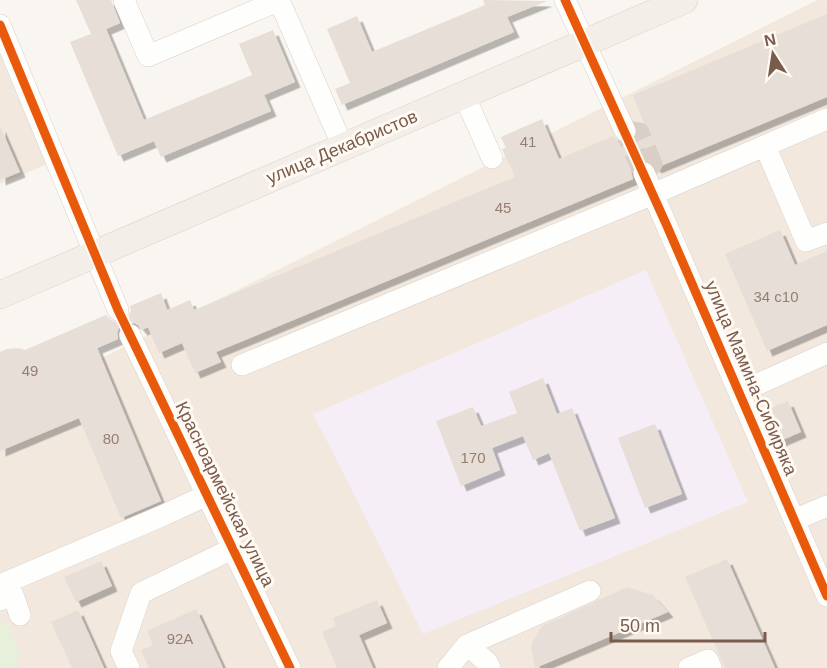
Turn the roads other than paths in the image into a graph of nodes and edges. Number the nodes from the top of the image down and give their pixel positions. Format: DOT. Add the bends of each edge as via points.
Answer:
graph roads {
  1 [pos="124,0"];
  2 [pos="280,0"];
  3 [pos="565,0"];
  4 [pos="684,0"];
  5 [pos="0,25"];
  6 [pos="585,43"];
  7 [pos="8,65"];
  8 [pos="464,95"];
  9 [pos="827,119"];
  10 [pos="625,130"];
  11 [pos="765,146"];
  12 [pos="343,147"];
  13 [pos="492,158"];
  14 [pos="644,173"];
  15 [pos="653,194"];
  16 [pos="827,233"];
  17 [pos="95,255"];
  18 [pos="0,295"];
  19 [pos="118,310"];
  20 [pos="130,335"];
  21 [pos="827,353"];
  22 [pos="242,365"];
  23 [pos="740,392"];
  24 [pos="207,495"];
  25 [pos="827,506"];
  26 [pos="794,520"];
  27 [pos="232,549"];
  28 [pos="0,585"];
  29 [pos="590,591"];
  30 [pos="827,596"];
  31 [pos="0,600"];
  32 [pos="20,615"];
  33 [pos="467,645"];
  34 [pos="129,668"];
  35 [pos="290,668"];
  36 [pos="448,668"];
  37 [pos="490,668"];
  38 [pos="689,668"];
  39 [pos="711,668"];
  1 -- 2 [label="street" via="148,56"];
  2 -- 12 [label="street"];
  3 -- 6 [label="street"];
  4 -- 6 [label="main road, улица Декабристов"];
  5 -- 7 [label="street"];
  6 -- 8 [label="main road, улица Декабристов"];
  6 -- 10 [label="street"];
  7 -- 17 [label="street"];
  8 -- 12 [label="main road, улица Декабристов"];
  8 -- 13 [label="street"];
  9 -- 11 [label="street"];
  11 -- 15 [label="street"];
  11 -- 16 [label="street" via="806,241"];
  12 -- 17 [label="main road, улица Декабристов"];
  14 -- 15 [label="street, улица Мамина-Сибиряка"];
  15 -- 22 [label="street"];
  15 -- 23 [label="street, улица Мамина-Сибиряка"];
  17 -- 18 [label="main road, улица Декабристов"];
  17 -- 19 [label="street"];
  20 -- 24 [label="street, Красноармейская улица"];
  21 -- 23 [label="street"];
  23 -- 26 [label="street, улица Мамина-Сибиряка"];
  24 -- 27 [label="street, Красноармейская улица"];
  24 -- 28 [label="street"];
  25 -- 26 [label="street"];
  26 -- 30 [label="street, улица Мамина-Сибиряка"];
  27 -- 34 [label="street" via="141,593 121,651"];
  27 -- 35 [label="street, Красноармейская улица"];
  29 -- 33 [label="street"];
  31 -- 32 [label="street" via="13,595"];
  33 -- 36 [label="street"];
  33 -- 37 [label="street"];
  38 -- 39 [label="street" via="708,660"];
}
